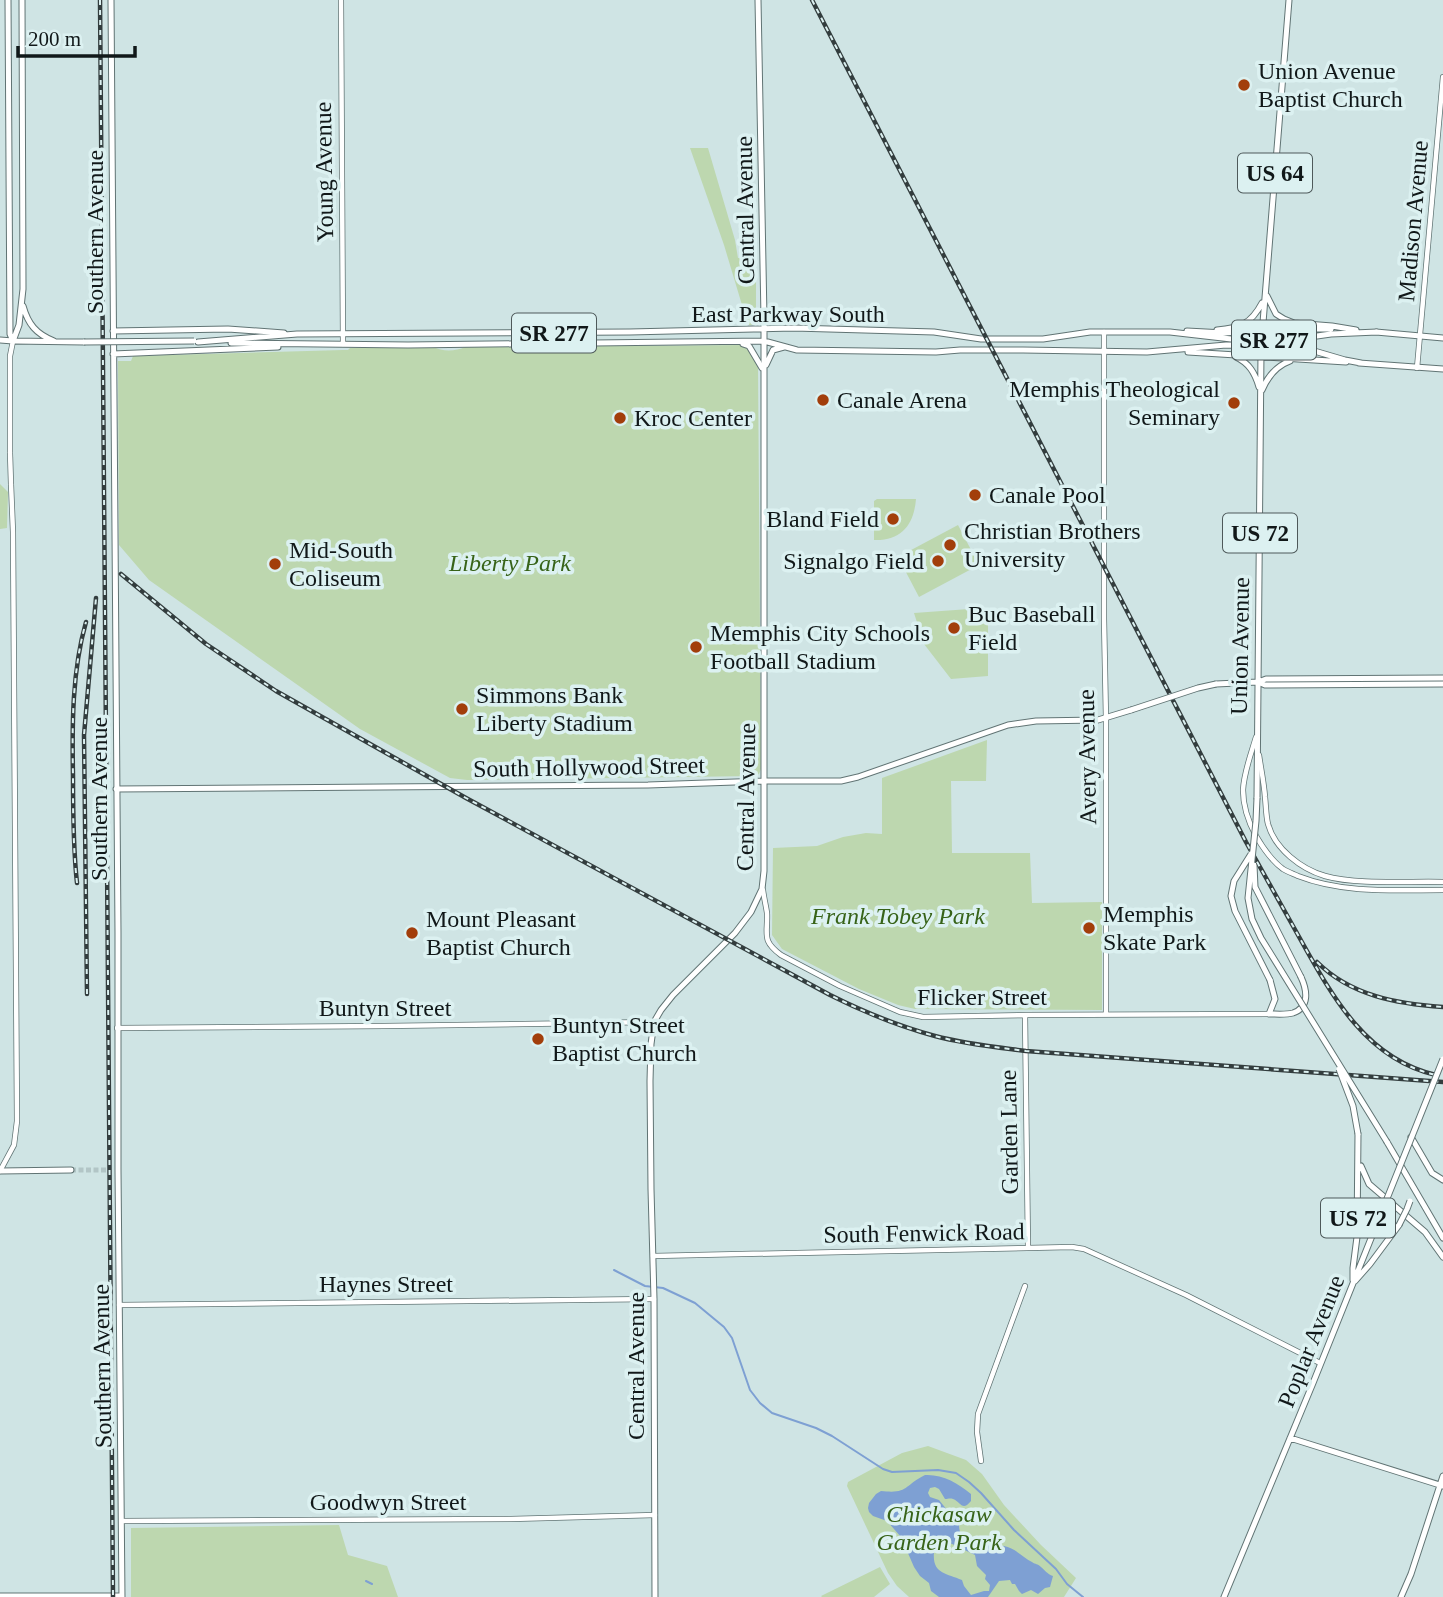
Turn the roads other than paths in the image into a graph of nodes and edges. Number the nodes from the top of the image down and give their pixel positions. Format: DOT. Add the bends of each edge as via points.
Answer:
graph roads {
  1 [pos="8,0"];
  2 [pos="22,0"];
  3 [pos="111,0"];
  4 [pos="341,0"];
  5 [pos="758,0"];
  6 [pos="1289,0"];
  7 [pos="1443,77"];
  8 [pos="10,194"];
  9 [pos="23,194"];
  10 [pos="1265,293"];
  11 [pos="22,303"];
  12 [pos="764,328"];
  13 [pos="1356,330"];
  14 [pos="113,331"];
  15 [pos="1199,331"];
  16 [pos="1104,332"];
  17 [pos="1170,332"];
  18 [pos="1377,332"];
  19 [pos="1262,333"];
  20 [pos="297,334"];
  21 [pos="343,334"];
  22 [pos="1420,336"];
  23 [pos="1443,338"];
  24 [pos="0,340"];
  25 [pos="13,341"];
  26 [pos="764,341"];
  27 [pos="57,342"];
  28 [pos="196,342"];
  29 [pos="737,342"];
  30 [pos="343,344"];
  31 [pos="305,345"];
  32 [pos="785,346"];
  33 [pos="1170,350"];
  34 [pos="1104,352"];
  35 [pos="113,354"];
  36 [pos="1261,354"];
  37 [pos="1230,355"];
  38 [pos="1296,359"];
  39 [pos="1361,363"];
  40 [pos="1417,368"];
  41 [pos="1443,369"];
  42 [pos="764,372"];
  43 [pos="1261,393"];
  44 [pos="1443,678"];
  45 [pos="1424,681"];
  46 [pos="1258,682"];
  47 [pos="1443,684"];
  48 [pos="1106,719"];
  49 [pos="1257,737"];
  50 [pos="765,781"];
  51 [pos="116,789"];
  52 [pos="1253,852"];
  53 [pos="1306,867"];
  54 [pos="1301,877"];
  55 [pos="1380,881"];
  56 [pos="1436,882"];
  57 [pos="1443,882"];
  58 [pos="762,889"];
  59 [pos="1379,890"];
  60 [pos="1436,890"];
  61 [pos="1443,891"];
  62 [pos="1106,1014"];
  63 [pos="1269,1014"];
  64 [pos="1025,1015"];
  65 [pos="654,1022"];
  66 [pos="117,1028"];
  67 [pos="1443,1059"];
  68 [pos="1335,1060"];
  69 [pos="1411,1137"];
  70 [pos="1358,1153"];
  71 [pos="71,1170"];
  72 [pos="0,1171"];
  73 [pos="1443,1180"];
  74 [pos="1410,1182"];
  75 [pos="1443,1238"];
  76 [pos="1028,1249"];
  77 [pos="653,1256"];
  78 [pos="1443,1257"];
  79 [pos="1353,1283"];
  80 [pos="1025,1286"];
  81 [pos="654,1299"];
  82 [pos="119,1305"];
  83 [pos="1320,1363"];
  84 [pos="1290,1438"];
  85 [pos="981,1461"];
  86 [pos="1443,1476"];
  87 [pos="1442,1485"];
  88 [pos="655,1515"];
  89 [pos="122,1521"];
  90 [pos="0,1596"];
  91 [pos="122,1597"];
  92 [pos="655,1597"];
  93 [pos="1224,1597"];
  94 [pos="1401,1597"];
  1 -- 8 [label="main road"];
  2 -- 9 [label="main road"];
  3 -- 14 [label="main road, Southern Avenue"];
  4 -- 21 [label="street, Young Avenue"];
  5 -- 12 [label="main road, Central Avenue"];
  6 -- 10 [label="main road, Union Avenue / US 64"];
  7 -- 22 [label="street, Madison Avenue"];
  8 -- 9 [label="main road"];
  8 -- 25 [label="main road"];
  9 -- 11 [label="main road"];
  10 -- 13 [label="main road" via="1276,314 1284,319"];
  10 -- 15 [label="main road" via="1242,326"];
  10 -- 19 [label="main road, Union Avenue / US 64"];
  11 -- 25 [label="main road"];
  11 -- 27 [label="main road" via="34,329"];
  12 -- 16 [label="main road, East Parkway South / SR 277" via="1043,340"];
  12 -- 21 [label="main road, East Parkway South / SR 277"];
  12 -- 26 [label="main road, Central Avenue"];
  13 -- 18 [label="main road"];
  13 -- 19 [label="main road"];
  14 -- 20 [label="main road" via="228,329"];
  14 -- 35 [label="main road, Southern Avenue"];
  15 -- 17 [label="main road"];
  15 -- 19 [label="main road"];
  16 -- 17 [label="main road, East Parkway South / SR 277"];
  16 -- 34 [label="street, Avery Avenue"];
  17 -- 18 [label="main road, East Parkway South / SR 277" via="1289,340"];
  18 -- 22 [label="main road"];
  19 -- 36 [label="main road, Union Avenue / US 64, bridge"];
  20 -- 21 [label="main road, East Parkway South / SR 277"];
  20 -- 28 [label="main road, East Parkway South / SR 277"];
  21 -- 30 [label="street, Young Avenue"];
  22 -- 23 [label="main road"];
  22 -- 40 [label="street, Madison Avenue"];
  24 -- 25 [label="main road, SR 277"];
  25 -- 27 [label="main road, East Parkway South / SR 277"];
  25 -- 72 [label="street, bridge" via="10,453 17,1121 14,1145"];
  26 -- 29 [label="main road, East Parkway South / SR 277"];
  26 -- 32 [label="main road, East Parkway South / SR 277"];
  26 -- 42 [label="main road, Central Avenue"];
  27 -- 28 [label="main road, East Parkway South / SR 277, bridge"];
  28 -- 31 [label="main road, East Parkway South / SR 277"];
  29 -- 30 [label="main road, East Parkway South / SR 277"];
  29 -- 42 [label="main road" via="749,346"];
  30 -- 31 [label="main road, East Parkway South / SR 277"];
  31 -- 35 [label="main road"];
  32 -- 34 [label="main road, East Parkway South / SR 277" via="797,350"];
  32 -- 42 [label="main road" via="773,351"];
  33 -- 34 [label="main road, East Parkway South / SR 277"];
  33 -- 37 [label="main road"];
  33 -- 39 [label="main road, East Parkway South" via="1296,346"];
  34 -- 48 [label="street, Avery Avenue"];
  35 -- 51 [label="main road, Southern Avenue"];
  36 -- 37 [label="main road"];
  36 -- 38 [label="main road"];
  36 -- 43 [label="main road, Union Avenue / US 72"];
  37 -- 43 [label="main road" via="1246,363"];
  38 -- 39 [label="main road"];
  38 -- 43 [label="main road" via="1278,367"];
  39 -- 40 [label="main road"];
  40 -- 41 [label="main road"];
  42 -- 50 [label="main road, Central Avenue"];
  43 -- 46 [label="main road, Union Avenue / US 72"];
  44 -- 45 [label="main road"];
  45 -- 46 [label="main road, South Hollywood Street"];
  45 -- 47 [label="main road"];
  46 -- 48 [label="main road, South Hollywood Street, bridge" via="1198,688"];
  46 -- 49 [label="main road, Union Avenue / US 72"];
  48 -- 50 [label="main road, South Hollywood Street" via="1008,725 841,781"];
  48 -- 62 [label="street, Avery Avenue"];
  49 -- 52 [label="main road, Union Avenue / US 72, bridge"];
  49 -- 53 [label="street" via="1268,823 1284,851"];
  49 -- 54 [label="street" via="1243,793 1251,828 1284,870"];
  50 -- 51 [label="main road, South Hollywood Street"];
  50 -- 58 [label="main road, Central Avenue"];
  51 -- 66 [label="main road, Southern Avenue"];
  52 -- 63 [label="main road, bridge" via="1234,881 1231,896 1275,994"];
  52 -- 63 [label="main road, bridge" via="1255,887 1307,994 1301,1008 1290,1014"];
  52 -- 68 [label="main road, Union Avenue / US 72, bridge" via="1248,898 1252,919"];
  53 -- 54 [label="street"];
  53 -- 55 [label="street" via="1324,876"];
  54 -- 59 [label="street" via="1321,884"];
  55 -- 56 [label="street"];
  55 -- 59 [label="street"];
  56 -- 57 [label="street"];
  56 -- 60 [label="street"];
  58 -- 64 [label="street, Flicker Street" via="766,939 772,948 840,986 900,1013 923,1017"];
  58 -- 65 [label="main road, Central Avenue" via="735,933 673,995"];
  59 -- 60 [label="street"];
  60 -- 61 [label="street"];
  62 -- 63 [label="street, Flicker Street"];
  62 -- 64 [label="street, Flicker Street"];
  64 -- 76 [label="street, Garden Lane"];
  65 -- 66 [label="street, Buntyn Street"];
  65 -- 77 [label="main road, Central Avenue" via="650,1081"];
  66 -- 82 [label="main road, Southern Avenue" via="114,1170"];
  67 -- 69 [label="main road, Poplar Avenue, bridge"];
  68 -- 70 [label="main road, Union Avenue / US 72, bridge" via="1352,1099"];
  68 -- 74 [label="main road, Union Avenue / US 72, bridge"];
  69 -- 73 [label="main road" via="1432,1174"];
  69 -- 79 [label="main road, Poplar Avenue, bridge"];
  70 -- 78 [label="main road" via="1369,1184 1424,1232"];
  70 -- 79 [label="main road, US 72"];
  71 -- 72 [label="main road"];
  74 -- 75 [label="main road, Union Avenue"];
  74 -- 79 [label="main road, US 72, bridge" via="1408,1209 1399,1225"];
  76 -- 77 [label="street, South Fenwick Road"];
  76 -- 83 [label="street, South Fenwick Road" via="1084,1249"];
  77 -- 81 [label="main road, Central Avenue"];
  79 -- 83 [label="main road, Poplar Avenue / US 72"];
  80 -- 85 [label="street" via="978,1414"];
  81 -- 82 [label="street, Haynes Street"];
  81 -- 88 [label="main road, Central Avenue"];
  82 -- 89 [label="main road, Southern Avenue"];
  83 -- 84 [label="main road, Poplar Avenue / US 72"];
  84 -- 87 [label="main road"];
  84 -- 93 [label="main road, Poplar Avenue / US 72"];
  86 -- 87 [label="main road"];
  87 -- 94 [label="main road"];
  88 -- 89 [label="street, Goodwyn Street"];
  88 -- 92 [label="main road, Central Avenue"];
  89 -- 91 [label="main road, Southern Avenue"];
  90 -- 91 [label="main road"];
}
